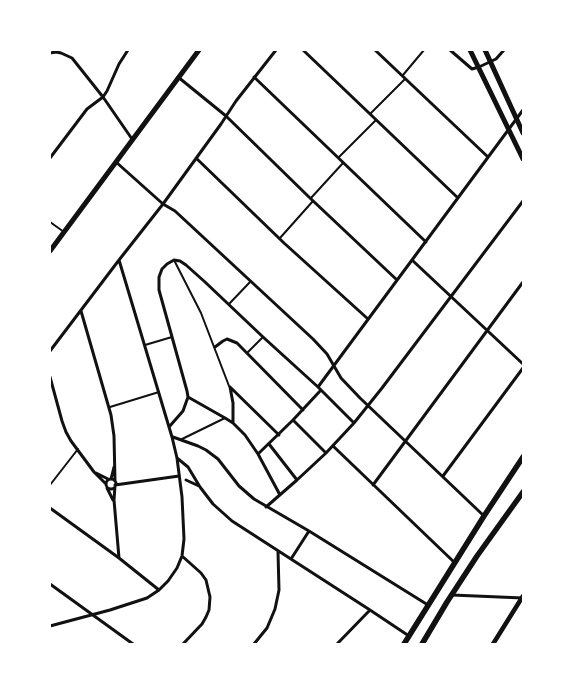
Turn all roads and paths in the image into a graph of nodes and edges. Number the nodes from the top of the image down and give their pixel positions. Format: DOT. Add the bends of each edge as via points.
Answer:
graph roads {
  1 [pos="128,50"];
  2 [pos="199,50"];
  3 [pos="276,50"];
  4 [pos="302,50"];
  5 [pos="375,50"];
  6 [pos="424,50"];
  7 [pos="450,50"];
  8 [pos="470,50"];
  9 [pos="485,50"];
  10 [pos="504,50"];
  11 [pos="50,54"];
  12 [pos="491,62"];
  13 [pos="479,67"];
  14 [pos="178,77"];
  15 [pos="254,77"];
  16 [pos="403,77"];
  17 [pos="103,96"];
  18 [pos="523,110"];
  19 [pos="370,114"];
  20 [pos="226,116"];
  21 [pos="376,120"];
  22 [pos="516,120"];
  23 [pos="509,130"];
  24 [pos="523,133"];
  25 [pos="132,139"];
  26 [pos="488,157"];
  27 [pos="50,158"];
  28 [pos="196,158"];
  29 [pos="338,158"];
  30 [pos="523,159"];
  31 [pos="115,162"];
  32 [pos="343,162"];
  33 [pos="458,198"];
  34 [pos="312,200"];
  35 [pos="523,201"];
  36 [pos="162,204"];
  37 [pos="50,222"];
  38 [pos="64,232"];
  39 [pos="279,238"];
  40 [pos="426,242"];
  41 [pos="50,251"];
  42 [pos="118,260"];
  43 [pos="174,260"];
  44 [pos="412,260"];
  45 [pos="397,280"];
  46 [pos="251,281"];
  47 [pos="523,282"];
  48 [pos="451,296"];
  49 [pos="229,304"];
  50 [pos="81,311"];
  51 [pos="368,319"];
  52 [pos="487,331"];
  53 [pos="172,337"];
  54 [pos="262,337"];
  55 [pos="144,345"];
  56 [pos="215,347"];
  57 [pos="50,351"];
  58 [pos="247,353"];
  59 [pos="334,366"];
  60 [pos="523,366"];
  61 [pos="50,377"];
  62 [pos="230,387"];
  63 [pos="319,389"];
  64 [pos="158,392"];
  65 [pos="188,397"];
  66 [pos="368,406"];
  67 [pos="110,407"];
  68 [pos="302,410"];
  69 [pos="225,418"];
  70 [pos="293,420"];
  71 [pos="354,422"];
  72 [pos="233,423"];
  73 [pos="169,427"];
  74 [pos="279,434"];
  75 [pos="172,437"];
  76 [pos="180,440"];
  77 [pos="406,441"];
  78 [pos="269,444"];
  79 [pos="333,446"];
  80 [pos="78,449"];
  81 [pos="326,453"];
  82 [pos="258,454"];
  83 [pos="523,457"];
  84 [pos="177,458"];
  85 [pos="115,464"];
  86 [pos="178,468"];
  87 [pos="188,468"];
  88 [pos="94,472"];
  89 [pos="179,476"];
  90 [pos="193,476"];
  91 [pos="443,476"];
  92 [pos="110,479"];
  93 [pos="186,480"];
  94 [pos="297,480"];
  95 [pos="180,481"];
  96 [pos="115,484"];
  97 [pos="50,485"];
  98 [pos="106,485"];
  99 [pos="373,485"];
  100 [pos="200,487"];
  101 [pos="523,492"];
  102 [pos="280,495"];
  103 [pos="114,500"];
  104 [pos="266,507"];
  105 [pos="50,508"];
  106 [pos="484,516"];
  107 [pos="309,531"];
  108 [pos="278,551"];
  109 [pos="182,556"];
  110 [pos="119,558"];
  111 [pos="291,558"];
  112 [pos="454,563"];
  113 [pos="50,584"];
  114 [pos="158,590"];
  115 [pos="451,595"];
  116 [pos="522,597"];
  117 [pos="428,606"];
  118 [pos="370,610"];
  119 [pos="94,615"];
  120 [pos="50,626"];
  121 [pos="406,642"];
  122 [pos="133,644"];
  123 [pos="183,644"];
  124 [pos="254,644"];
  125 [pos="337,644"];
  126 [pos="422,644"];
  127 [pos="492,644"];
  1 -- 17 [label="street"];
  2 -- 14 [label="main road"];
  3 -- 15 [label="street"];
  4 -- 19 [label="street"];
  5 -- 16 [label="street"];
  6 -- 16 [label="lane"];
  7 -- 13 [label="street" via="470,68"];
  8 -- 13 [label="main road"];
  9 -- 12 [label="main road"];
  10 -- 12 [label="street"];
  11 -- 17 [label="street" via="56,52 72,58"];
  12 -- 13 [label="street"];
  12 -- 22 [label="main road"];
  13 -- 23 [label="main road"];
  14 -- 20 [label="street"];
  14 -- 25 [label="main road"];
  15 -- 20 [label="street"];
  15 -- 29 [label="street"];
  16 -- 19 [label="lane"];
  16 -- 26 [label="street"];
  17 -- 25 [label="street"];
  17 -- 27 [label="street" via="88,109"];
  18 -- 22 [label="street"];
  19 -- 21 [label="street"];
  20 -- 28 [label="street"];
  20 -- 34 [label="street"];
  21 -- 29 [label="lane"];
  21 -- 33 [label="street"];
  22 -- 23 [label="street"];
  22 -- 24 [label="main road"];
  23 -- 26 [label="street"];
  23 -- 30 [label="main road"];
  25 -- 31 [label="main road"];
  26 -- 33 [label="street"];
  28 -- 36 [label="street"];
  28 -- 39 [label="street"];
  29 -- 32 [label="street"];
  31 -- 36 [label="street"];
  31 -- 38 [label="main road"];
  32 -- 34 [label="lane"];
  32 -- 40 [label="street"];
  33 -- 40 [label="street"];
  34 -- 39 [label="lane"];
  34 -- 45 [label="street"];
  35 -- 48 [label="street"];
  36 -- 42 [label="street"];
  36 -- 46 [label="street" via="175,211"];
  37 -- 38 [label="lane"];
  38 -- 41 [label="main road"];
  39 -- 51 [label="street"];
  40 -- 44 [label="street"];
  42 -- 50 [label="street"];
  42 -- 55 [label="street"];
  43 -- 49 [label="street" via="186,265"];
  43 -- 53 [label="street" via="162,269 158,283"];
  43 -- 56 [label="lane"];
  44 -- 45 [label="street"];
  44 -- 48 [label="street"];
  45 -- 51 [label="street"];
  46 -- 49 [label="lane"];
  46 -- 59 [label="street" via="321,347"];
  47 -- 52 [label="street"];
  48 -- 52 [label="street"];
  48 -- 66 [label="street"];
  49 -- 54 [label="street"];
  50 -- 57 [label="street"];
  50 -- 67 [label="street"];
  51 -- 59 [label="street"];
  52 -- 60 [label="street"];
  52 -- 77 [label="street"];
  53 -- 55 [label="lane"];
  53 -- 65 [label="street"];
  54 -- 58 [label="lane"];
  54 -- 63 [label="street"];
  55 -- 64 [label="street"];
  56 -- 58 [label="street" via="231,340"];
  56 -- 62 [label="lane"];
  58 -- 68 [label="street"];
  59 -- 63 [label="street"];
  59 -- 66 [label="street"];
  60 -- 91 [label="street"];
  61 -- 80 [label="street" via="62,421"];
  62 -- 72 [label="street"];
  62 -- 74 [label="street"];
  63 -- 68 [label="street"];
  63 -- 71 [label="street"];
  64 -- 67 [label="lane"];
  64 -- 73 [label="street"];
  65 -- 69 [label="street"];
  65 -- 73 [label="street" via="184,410"];
  66 -- 71 [label="street"];
  66 -- 77 [label="street"];
  67 -- 85 [label="street"];
  68 -- 70 [label="street"];
  69 -- 72 [label="street"];
  69 -- 76 [label="lane"];
  70 -- 74 [label="street"];
  70 -- 81 [label="street"];
  71 -- 79 [label="street"];
  72 -- 82 [label="street"];
  73 -- 75 [label="street"];
  74 -- 78 [label="street"];
  75 -- 76 [label="street"];
  75 -- 84 [label="street"];
  76 -- 104 [label="street" via="213,455 246,493"];
  77 -- 91 [label="street"];
  77 -- 99 [label="street"];
  78 -- 82 [label="street"];
  78 -- 94 [label="street"];
  79 -- 81 [label="street"];
  79 -- 99 [label="street"];
  80 -- 88 [label="street"];
  80 -- 97 [label="lane"];
  81 -- 94 [label="street"];
  82 -- 102 [label="street"];
  83 -- 106 [label="main road"];
  84 -- 86 [label="street"];
  84 -- 87 [label="street"];
  85 -- 92 [label="street"];
  85 -- 96 [label="street"];
  86 -- 87 [label="street"];
  86 -- 89 [label="street"];
  87 -- 90 [label="street"];
  88 -- 92 [label="street"];
  88 -- 98 [label="street"];
  89 -- 95 [label="street"];
  89 -- 96 [label="street"];
  90 -- 93 [label="street"];
  90 -- 100 [label="street"];
  91 -- 106 [label="street"];
  92 -- 96 [label="street"];
  92 -- 98 [label="street"];
  93 -- 95 [label="street"];
  93 -- 100 [label="street"];
  94 -- 102 [label="street"];
  95 -- 109 [label="street"];
  96 -- 98 [label="street" via="112,488"];
  96 -- 103 [label="street"];
  98 -- 103 [label="street"];
  99 -- 112 [label="street"];
  100 -- 108 [label="street" via="226,517"];
  101 -- 115 [label="main road"];
  102 -- 104 [label="street"];
  103 -- 110 [label="street"];
  104 -- 107 [label="street"];
  105 -- 110 [label="street"];
  106 -- 112 [label="main road"];
  107 -- 111 [label="street"];
  107 -- 117 [label="street"];
  108 -- 111 [label="street"];
  108 -- 124 [label="street" via="279,590 275,609 268,628"];
  109 -- 114 [label="street" via="173,575"];
  109 -- 123 [label="street" via="206,580 210,597 209,610 202,624"];
  110 -- 114 [label="street"];
  111 -- 118 [label="street"];
  112 -- 117 [label="main road"];
  113 -- 119 [label="street"];
  114 -- 119 [label="street" via="136,603"];
  115 -- 116 [label="street"];
  115 -- 126 [label="main road"];
  116 -- 127 [label="street"];
  117 -- 121 [label="main road"];
  118 -- 121 [label="street"];
  118 -- 125 [label="street"];
  119 -- 120 [label="street"];
  119 -- 122 [label="street"];
}
